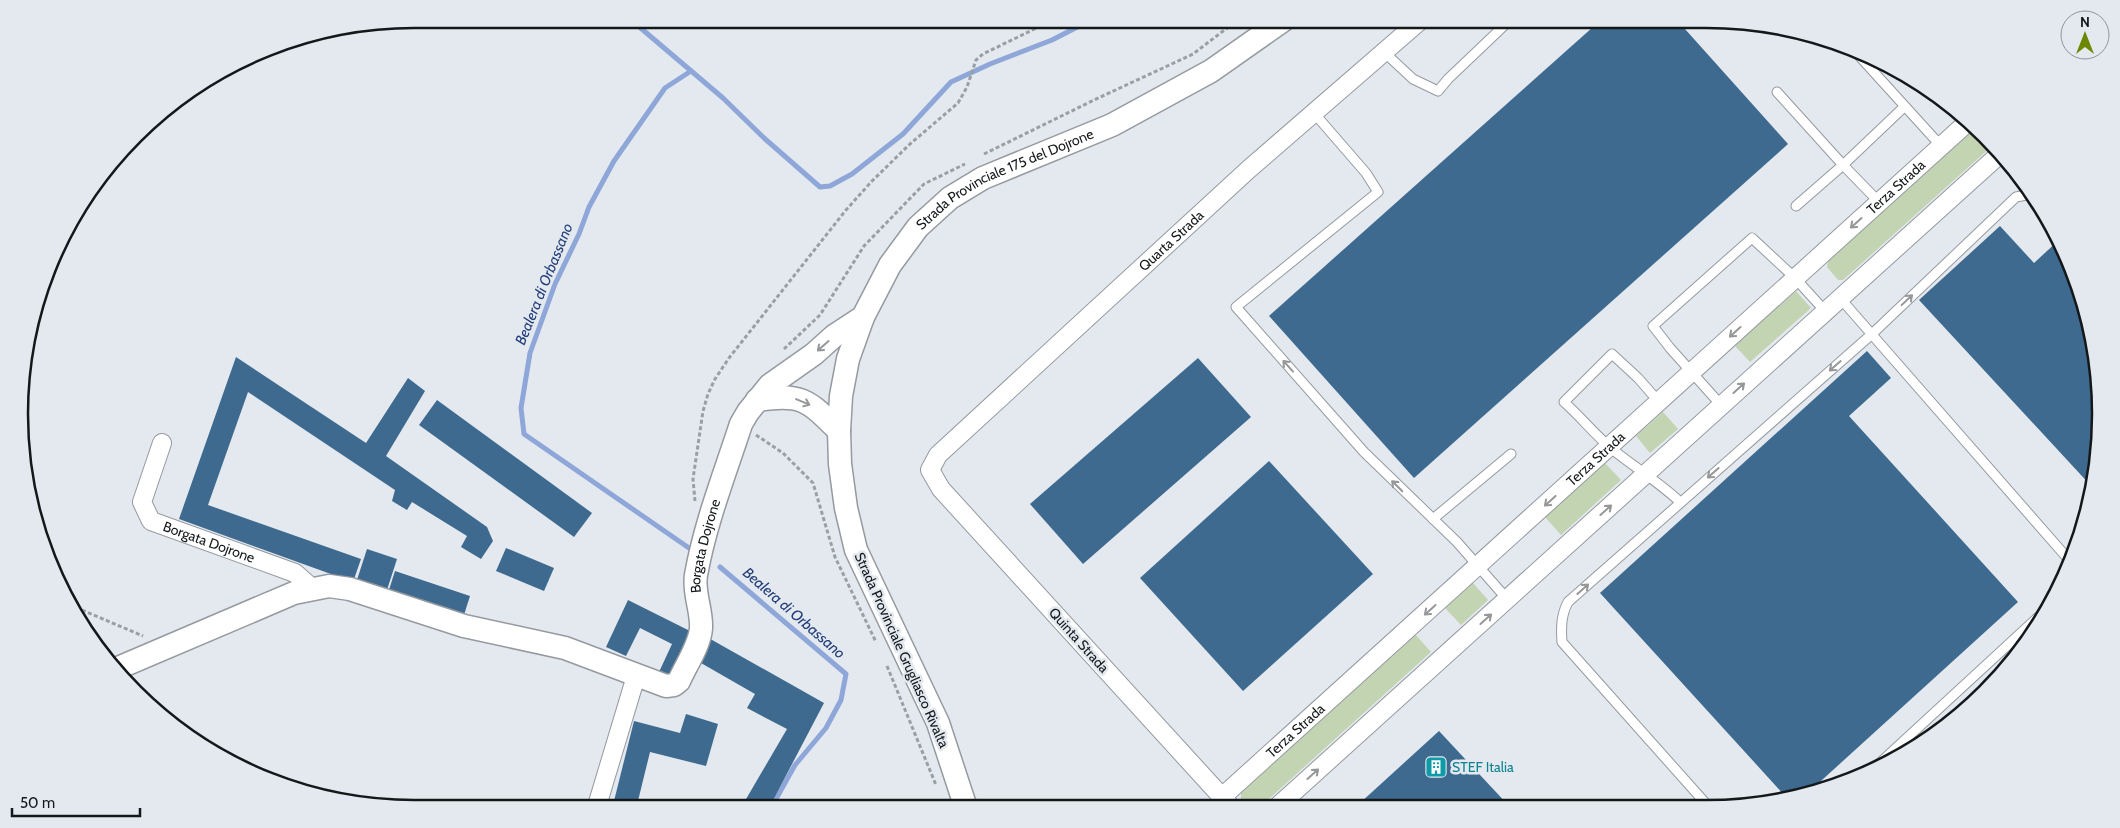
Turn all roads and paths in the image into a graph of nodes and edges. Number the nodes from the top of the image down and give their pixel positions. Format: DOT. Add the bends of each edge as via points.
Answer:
graph roads {
  1 [pos="1037,28"];
  2 [pos="1272,28"];
  3 [pos="1412,28"];
  4 [pos="1500,28"];
  5 [pos="1384,52"];
  6 [pos="1864,61"];
  7 [pos="1777,92"];
  8 [pos="1904,107"];
  9 [pos="1314,114"];
  10 [pos="1964,126"];
  11 [pos="1941,146"];
  12 [pos="1995,157"];
  13 [pos="1843,166"];
  14 [pos="2024,195"];
  15 [pos="1879,202"];
  16 [pos="1796,206"];
  17 [pos="1795,278"];
  18 [pos="1840,298"];
  19 [pos="1825,311"];
  20 [pos="862,318"];
  21 [pos="1872,334"];
  22 [pos="1692,371"];
  23 [pos="757,400"];
  24 [pos="1659,402"];
  25 [pos="1721,405"];
  26 [pos="741,424"];
  27 [pos="839,431"];
  28 [pos="162,443"];
  29 [pos="1609,447"];
  30 [pos="1511,454"];
  31 [pos="930,470"];
  32 [pos="1644,475"];
  33 [pos="1680,502"];
  34 [pos="1433,519"];
  35 [pos="710,520"];
  36 [pos="2065,556"];
  37 [pos="1478,566"];
  38 [pos="312,588"];
  39 [pos="1508,599"];
  40 [pos="81,609"];
  41 [pos="2029,625"];
  42 [pos="878,646"];
  43 [pos="149,656"];
  44 [pos="886,663"];
  45 [pos="121,667"];
  46 [pos="636,676"];
  47 [pos="1889,754"];
  48 [pos="937,789"];
  49 [pos="599,800"];
  50 [pos="963,800"];
  51 [pos="1225,800"];
  52 [pos="1229,800"];
  53 [pos="1285,800"];
  54 [pos="1703,800"];
  1 -- 35 [label="path" via="983,54 972,66 963,97 884,168 846,210 715,378 703,412 693,478 693,498 699,510"];
  2 -- 20 [label="street, Strada Provinciale 175 del Dojrone" via="1211,71 1112,125 983,178 950,198 918,227 895,257"];
  3 -- 5 [label="street, Quarta Strada"];
  4 -- 5 [label="lane" via="1438,91 1413,79"];
  5 -- 9 [label="street, Quarta Strada"];
  6 -- 8 [label="lane"];
  7 -- 13 [label="lane"];
  8 -- 11 [label="lane"];
  8 -- 13 [label="lane"];
  9 -- 31 [label="street, Quarta Strada" via="1249,169 945,448"];
  34 -- 9 [label="lane, one-way" via="1364,452 1236,307 1378,192 1366,173"];
  10 -- 11 [label="street, Terza Strada"];
  11 -- 15 [label="street, Terza Strada"];
  12 -- 18 [label="street"];
  13 -- 15 [label="lane"];
  13 -- 16 [label="lane"];
  21 -- 14 [label="lane, one-way" via="2016,197"];
  15 -- 17 [label="street, Terza Strada, one-way"];
  17 -- 19 [label="lane"];
  17 -- 22 [label="street, Terza Strada, one-way"];
  17 -- 22 [label="lane" via="1752,238 1653,326"];
  18 -- 19 [label="street"];
  18 -- 21 [label="lane"];
  25 -- 19 [label="street, one-way"];
  20 -- 23 [label="street, Borgata Dojrone, one-way" via="770,385"];
  20 -- 27 [label="street, Strada Provinciale 175 del Dojrone" via="840,396"];
  21 -- 33 [label="lane, one-way"];
  21 -- 36 [label="lane"];
  22 -- 24 [label="street, Terza Strada"];
  22 -- 25 [label="lane"];
  23 -- 26 [label="street, Borgata Dojrone"];
  23 -- 27 [label="street, one-way" via="781,396 804,401"];
  24 -- 29 [label="street, Terza Strada"];
  24 -- 29 [label="lane" via="1612,354 1564,402"];
  25 -- 32 [label="street"];
  26 -- 35 [label="street, Borgata Dojrone"];
  26 -- 42 [label="path" via="783,453 813,483 835,557"];
  27 -- 50 [label="street, Strada Provinciale Grugliasco Rivalta" via="846,508 856,550 938,723"];
  28 -- 38 [label="street, Borgata Dojrone" via="142,502 152,521 295,572"];
  29 -- 32 [label="lane"];
  29 -- 37 [label="street, Terza Strada, one-way"];
  30 -- 34 [label="lane"];
  31 -- 51 [label="street, Quinta Strada" via="941,489"];
  32 -- 33 [label="lane"];
  39 -- 32 [label="street, one-way"];
  54 -- 33 [label="lane, one-way" via="1562,642 1561,629 1563,611 1568,602"];
  34 -- 37 [label="lane"];
  35 -- 46 [label="street, Borgata Dojrone" via="696,575 701,629 679,680 666,686"];
  37 -- 39 [label="lane"];
  37 -- 52 [label="street, Terza Strada, one-way"];
  38 -- 43 [label="street, Borgata Dojrone"];
  38 -- 46 [label="street, Borgata Dojrone" via="350,589 464,626 565,648"];
  53 -- 39 [label="street, one-way"];
  40 -- 43 [label="path" via="143,636"];
  41 -- 47 [label="lane"];
  43 -- 45 [label="street, Borgata Dojrone"];
  44 -- 48 [label="path"];
  46 -- 49 [label="street"];
}
